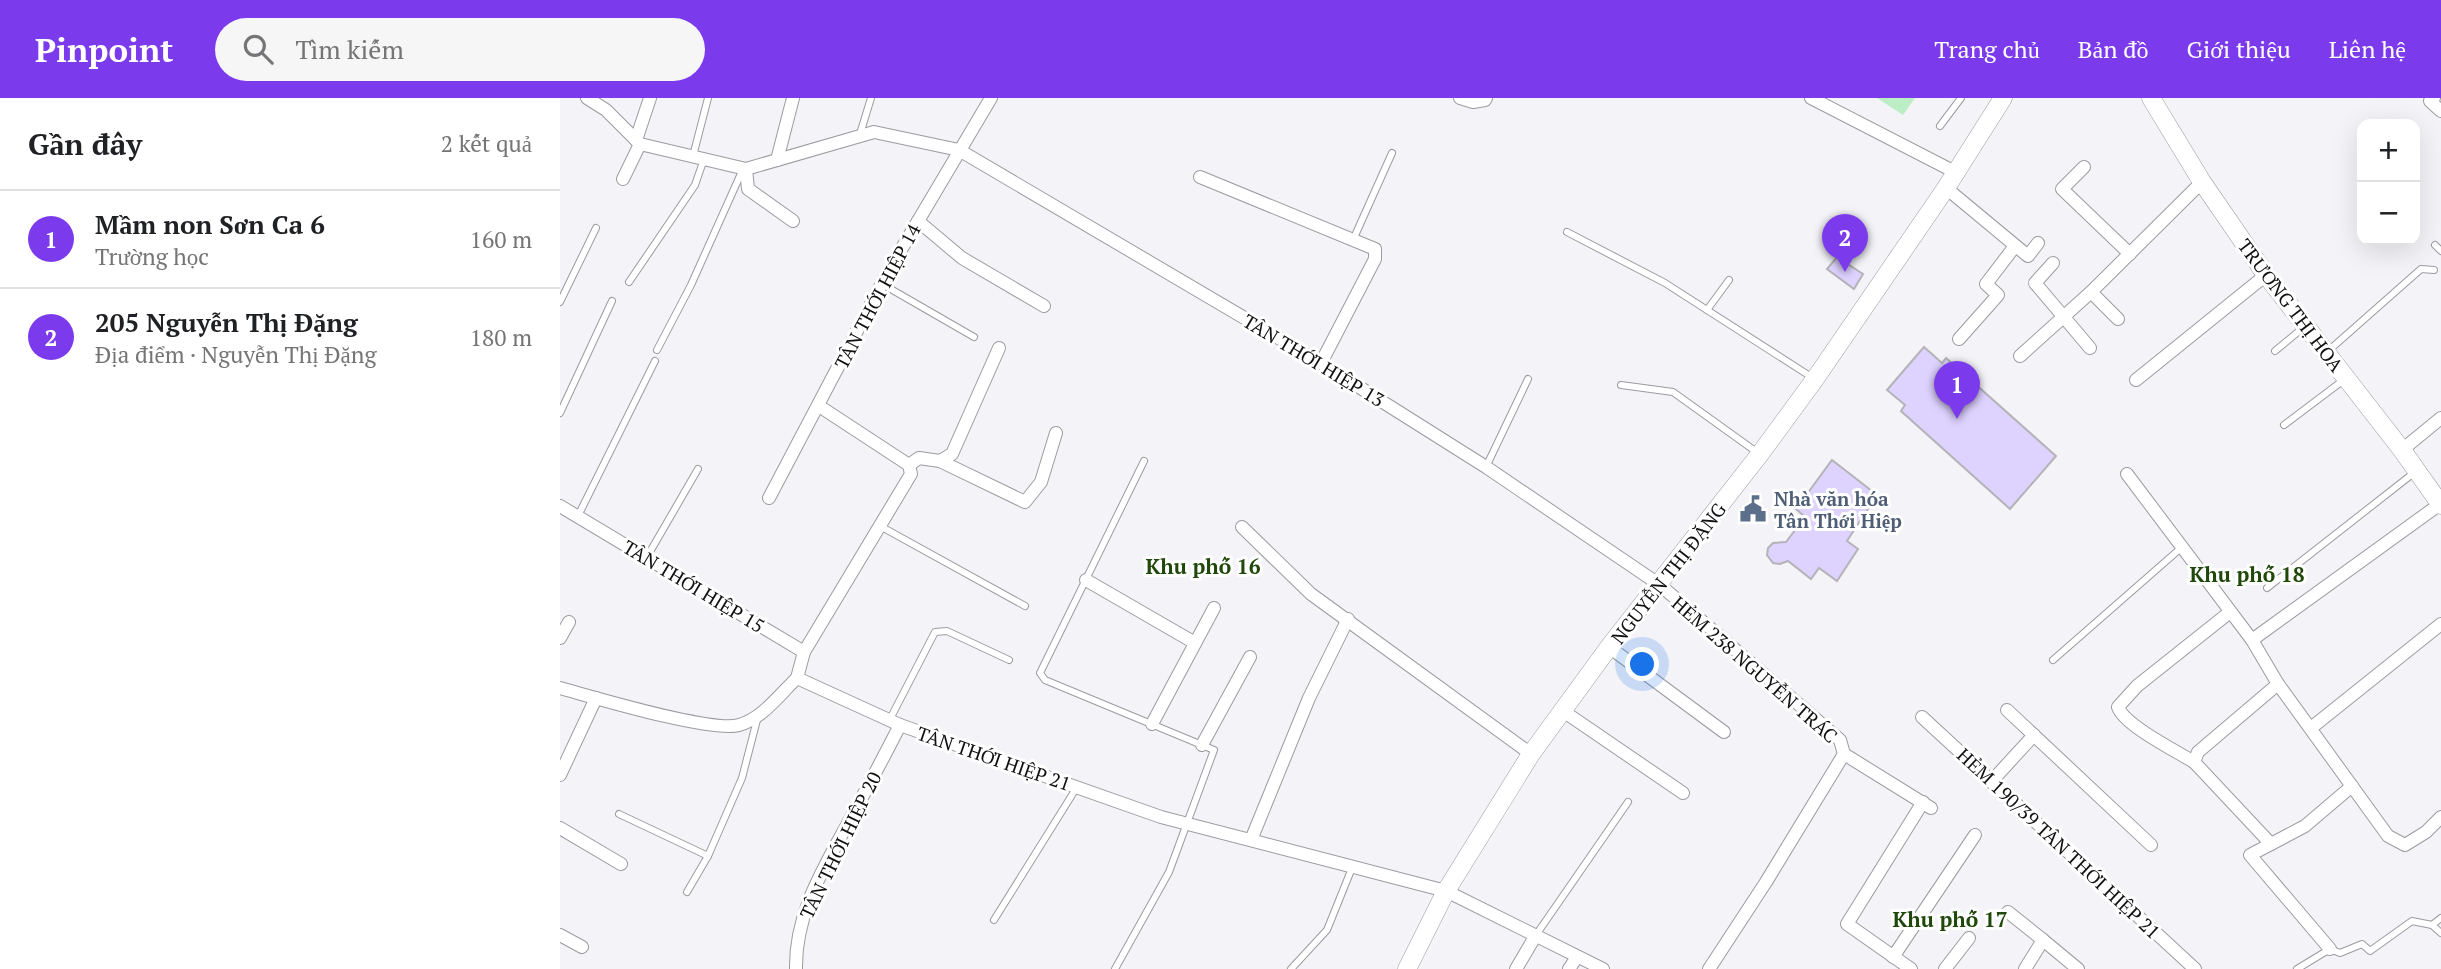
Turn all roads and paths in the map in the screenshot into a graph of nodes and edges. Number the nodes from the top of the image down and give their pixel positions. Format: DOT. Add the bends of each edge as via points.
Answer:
graph roads {
  1 [pos="587,98"];
  2 [pos="650,98"];
  3 [pos="708,98"];
  4 [pos="793,98"];
  5 [pos="871,98"];
  6 [pos="991,98"];
  7 [pos="1460,98"];
  8 [pos="1486,98"];
  9 [pos="1811,98"];
  10 [pos="1961,98"];
  11 [pos="2003,98"];
  12 [pos="2151,98"];
  13 [pos="2434,98"];
  14 [pos="2441,111"];
  15 [pos="1940,126"];
  16 [pos="860,136"];
  17 [pos="638,142"];
  18 [pos="959,150"];
  19 [pos="1392,153"];
  20 [pos="698,158"];
  21 [pos="777,160"];
  22 [pos="2084,167"];
  23 [pos="744,169"];
  24 [pos="1955,172"];
  25 [pos="1200,177"];
  26 [pos="623,179"];
  27 [pos="2202,182"];
  28 [pos="1946,188"];
  29 [pos="793,221"];
  30 [pos="918,221"];
  31 [pos="596,228"];
  32 [pos="1567,232"];
  33 [pos="1353,240"];
  34 [pos="2038,243"];
  35 [pos="2435,245"];
  36 [pos="2015,246"];
  37 [pos="2441,251"];
  38 [pos="2130,254"];
  39 [pos="2053,263"];
  40 [pos="2434,270"];
  41 [pos="2266,275"];
  42 [pos="1729,280"];
  43 [pos="629,282"];
  44 [pos="882,284"];
  45 [pos="2091,292"];
  46 [pos="612,301"];
  47 [pos="560,302"];
  48 [pos="1044,306"];
  49 [pos="1707,310"];
  50 [pos="2063,316"];
  51 [pos="2118,319"];
  52 [pos="2305,326"];
  53 [pos="974,337"];
  54 [pos="1959,340"];
  55 [pos="999,348"];
  56 [pos="2090,348"];
  57 [pos="657,350"];
  58 [pos="2275,351"];
  59 [pos="2326,353"];
  60 [pos="2020,356"];
  61 [pos="655,361"];
  62 [pos="1321,363"];
  63 [pos="2346,378"];
  64 [pos="1528,379"];
  65 [pos="1815,379"];
  66 [pos="2136,380"];
  67 [pos="1621,385"];
  68 [pos="820,405"];
  69 [pos="560,413"];
  70 [pos="2441,418"];
  71 [pos="2284,425"];
  72 [pos="1056,433"];
  73 [pos="2402,450"];
  74 [pos="1760,454"];
  75 [pos="940,461"];
  76 [pos="1144,461"];
  77 [pos="909,465"];
  78 [pos="1486,467"];
  79 [pos="698,469"];
  80 [pos="2416,471"];
  81 [pos="2127,474"];
  82 [pos="769,498"];
  83 [pos="2441,505"];
  84 [pos="560,506"];
  85 [pos="578,516"];
  86 [pos="880,526"];
  87 [pos="1242,527"];
  88 [pos="2181,548"];
  89 [pos="647,557"];
  90 [pos="1086,580"];
  91 [pos="1660,585"];
  92 [pos="2267,588"];
  93 [pos="1025,606"];
  94 [pos="1213,608"];
  95 [pos="2230,612"];
  96 [pos="1348,618"];
  97 [pos="569,622"];
  98 [pos="2441,624"];
  99 [pos="560,638"];
  100 [pos="2252,640"];
  101 [pos="1195,643"];
  102 [pos="1609,647"];
  103 [pos="804,652"];
  104 [pos="1250,657"];
  105 [pos="1009,660"];
  106 [pos="2053,660"];
  107 [pos="797,678"];
  108 [pos="2278,684"];
  109 [pos="560,688"];
  110 [pos="596,698"];
  111 [pos="2007,710"];
  112 [pos="1563,711"];
  113 [pos="759,715"];
  114 [pos="1922,717"];
  115 [pos="895,722"];
  116 [pos="1152,724"];
  117 [pos="2311,728"];
  118 [pos="1724,732"];
  119 [pos="2034,735"];
  120 [pos="1202,745"];
  121 [pos="1531,754"];
  122 [pos="1844,754"];
  123 [pos="2194,762"];
  124 [pos="560,775"];
  125 [pos="1991,782"];
  126 [pos="2352,786"];
  127 [pos="1077,787"];
  128 [pos="1683,793"];
  129 [pos="1628,802"];
  130 [pos="619,814"];
  131 [pos="2441,817"];
  132 [pos="1188,824"];
  133 [pos="560,828"];
  134 [pos="1975,835"];
  135 [pos="1251,840"];
  136 [pos="2271,844"];
  137 [pos="2151,845"];
  138 [pos="708,856"];
  139 [pos="621,864"];
  140 [pos="1353,866"];
  141 [pos="1447,891"];
  142 [pos="687,892"];
  143 [pos="2008,912"];
  144 [pos="2441,918"];
  145 [pos="994,920"];
  146 [pos="2432,925"];
  147 [pos="2441,933"];
  148 [pos="560,935"];
  149 [pos="1536,935"];
  150 [pos="1969,938"];
  151 [pos="2043,940"];
  152 [pos="582,947"];
  153 [pos="2330,949"];
  154 [pos="1577,957"];
  155 [pos="1893,957"];
  156 [pos="796,969"];
  157 [pos="1115,969"];
  158 [pos="1291,969"];
  159 [pos="1407,969"];
  160 [pos="1516,969"];
  161 [pos="1569,969"];
  162 [pos="1603,969"];
  163 [pos="1709,969"];
  164 [pos="1911,969"];
  165 [pos="1945,969"];
  166 [pos="2025,969"];
  167 [pos="2078,969"];
  168 [pos="2195,969"];
  169 [pos="2297,969"];
  1 -- 17 [label="street"];
  2 -- 17 [label="street"];
  3 -- 20 [label="lane"];
  4 -- 21 [label="street"];
  5 -- 16 [label="lane"];
  6 -- 18 [label="street, TÂN THỚI HIỆP 14"];
  7 -- 8 [label="street" via="1473,102"];
  9 -- 24 [label="street"];
  10 -- 15 [label="lane"];
  11 -- 24 [label="street, NGUYỄN THỊ ĐẶNG"];
  12 -- 27 [label="street, TRƯƠNG THỊ HOA"];
  13 -- 14 [label="street" via="2430,101"];
  16 -- 18 [label="street, TÂN THỚI HIỆP 13" via="874,132"];
  16 -- 21 [label="street, TÂN THỚI HIỆP 13"];
  17 -- 20 [label="street"];
  17 -- 26 [label="street"];
  18 -- 30 [label="street, TÂN THỚI HIỆP 14"];
  18 -- 62 [label="street, TÂN THỚI HIỆP 13"];
  19 -- 33 [label="lane"];
  20 -- 23 [label="street"];
  20 -- 43 [label="lane" via="695,186"];
  21 -- 23 [label="street, TÂN THỚI HIỆP 13"];
  22 -- 38 [label="street" via="2062,189"];
  23 -- 29 [label="street" via="748,189"];
  23 -- 57 [label="lane"];
  24 -- 28 [label="street, NGUYỄN THỊ ĐẶNG"];
  25 -- 33 [label="street"];
  27 -- 38 [label="street"];
  27 -- 41 [label="street, TRƯƠNG THỊ HOA"];
  28 -- 36 [label="street"];
  28 -- 65 [label="street, NGUYỄN THỊ ĐẶNG"];
  30 -- 44 [label="street, TÂN THỚI HIỆP 14"];
  30 -- 48 [label="street" via="962,258"];
  31 -- 47 [label="lane"];
  32 -- 49 [label="lane"];
  33 -- 62 [label="street" via="1375,249 1375,259"];
  34 -- 36 [label="street" via="2028,256"];
  35 -- 37 [label="lane"];
  36 -- 54 [label="street" via="1986,284 1998,295"];
  38 -- 45 [label="street"];
  39 -- 50 [label="street" via="2035,283"];
  40 -- 59 [label="lane" via="2420,269"];
  41 -- 52 [label="street, TRƯƠNG THỊ HOA"];
  41 -- 66 [label="street"];
  42 -- 49 [label="lane"];
  44 -- 53 [label="lane"];
  44 -- 68 [label="street, TÂN THỚI HIỆP 14"];
  45 -- 50 [label="street"];
  45 -- 51 [label="street"];
  46 -- 69 [label="lane"];
  49 -- 65 [label="lane"];
  50 -- 56 [label="street"];
  50 -- 60 [label="street"];
  52 -- 58 [label="lane"];
  52 -- 59 [label="street, TRƯƠNG THỊ HOA"];
  55 -- 75 [label="street" via="952,454"];
  59 -- 63 [label="street, TRƯƠNG THỊ HOA"];
  61 -- 85 [label="lane"];
  62 -- 78 [label="street, TÂN THỚI HIỆP 13"];
  63 -- 71 [label="lane"];
  63 -- 73 [label="street, TRƯƠNG THỊ HOA"];
  64 -- 78 [label="lane"];
  65 -- 74 [label="street, NGUYỄN THỊ ĐẶNG"];
  67 -- 74 [label="lane" via="1673,392"];
  68 -- 77 [label="street"];
  68 -- 82 [label="street, TÂN THỚI HIỆP 14"];
  70 -- 73 [label="street"];
  72 -- 75 [label="street" via="1041,482 1025,502"];
  73 -- 80 [label="street, TRƯƠNG THỊ HOA"];
  74 -- 91 [label="street, NGUYỄN THỊ ĐẶNG"];
  75 -- 77 [label="street" via="919,458"];
  76 -- 90 [label="lane"];
  77 -- 86 [label="street" via="911,474"];
  78 -- 91 [label="street, TÂN THỚI HIỆP 13"];
  79 -- 89 [label="lane"];
  80 -- 83 [label="street, TRƯƠNG THỊ HOA"];
  80 -- 92 [label="lane"];
  81 -- 88 [label="street"];
  83 -- 100 [label="street"];
  84 -- 85 [label="street, TÂN THỚI HIỆP 15"];
  85 -- 89 [label="street, TÂN THỚI HIỆP 15"];
  86 -- 93 [label="lane"];
  86 -- 103 [label="street"];
  87 -- 96 [label="street" via="1311,594"];
  88 -- 95 [label="street"];
  88 -- 106 [label="lane"];
  89 -- 103 [label="street, TÂN THỚI HIỆP 15"];
  90 -- 101 [label="street"];
  90 -- 116 [label="lane" via="1041,668 1041,677"];
  91 -- 102 [label="street, NGUYỄN THỊ ĐẶNG"];
  91 -- 122 [label="street, HẺM 238 NGUYỄN TRÁC" via="1840,740"];
  94 -- 101 [label="street"];
  95 -- 100 [label="street"];
  95 -- 123 [label="street" via="2118,706 2135,725"];
  96 -- 121 [label="street"];
  96 -- 135 [label="street" via="1309,698"];
  97 -- 99 [label="street"];
  98 -- 117 [label="street"];
  100 -- 108 [label="street"];
  101 -- 116 [label="street"];
  102 -- 112 [label="street, NGUYỄN THỊ ĐẶNG"];
  102 -- 118 [label="street"];
  103 -- 107 [label="street"];
  104 -- 120 [label="street"];
  105 -- 115 [label="lane" via="947,631 935,632"];
  107 -- 113 [label="street"];
  107 -- 115 [label="street, TÂN THỚI HIỆP 21"];
  108 -- 117 [label="street"];
  108 -- 123 [label="street" via="2198,752"];
  109 -- 110 [label="street"];
  110 -- 113 [label="street" via="708,725 738,726"];
  110 -- 124 [label="street"];
  111 -- 119 [label="street"];
  112 -- 121 [label="street, NGUYỄN THỊ ĐẶNG"];
  112 -- 128 [label="street"];
  113 -- 138 [label="lane" via="743,778"];
  114 -- 125 [label="street, HẺM 190/39 TÂN THỚI HIỆP 21"];
  115 -- 127 [label="street, TÂN THỚI HIỆP 21"];
  115 -- 156 [label="street, TÂN THỚI HIỆP 20" via="806,907 796,938"];
  116 -- 120 [label="lane"];
  117 -- 126 [label="street"];
  119 -- 125 [label="street"];
  119 -- 137 [label="street"];
  120 -- 132 [label="lane" via="1214,750"];
  121 -- 141 [label="street, NGUYỄN THỊ ĐẶNG"];
  122 -- 155 [label="street" via="1927,805 1847,924"];
  122 -- 163 [label="street, HẺM 238 NGUYỄN TRÁC"];
  123 -- 136 [label="street"];
  125 -- 168 [label="street, HẺM 190/39 TÂN THỚI HIỆP 21"];
  126 -- 131 [label="street" via="2388,836 2405,845"];
  126 -- 136 [label="street" via="2305,826"];
  127 -- 132 [label="street, TÂN THỚI HIỆP 21"];
  127 -- 145 [label="lane"];
  129 -- 149 [label="lane"];
  130 -- 138 [label="lane"];
  132 -- 135 [label="street, TÂN THỚI HIỆP 21"];
  132 -- 157 [label="lane" via="1169,872"];
  133 -- 139 [label="street"];
  134 -- 155 [label="street"];
  135 -- 140 [label="street, TÂN THỚI HIỆP 21"];
  136 -- 153 [label="street" via="2250,855"];
  138 -- 142 [label="lane"];
  140 -- 141 [label="street, TÂN THỚI HIỆP 21"];
  140 -- 158 [label="lane" via="1327,930"];
  141 -- 149 [label="street, TÂN THỚI HIỆP 21"];
  141 -- 159 [label="street, NGUYỄN THỊ ĐẶNG"];
  143 -- 151 [label="street"];
  144 -- 146 [label="lane"];
  146 -- 147 [label="lane"];
  146 -- 153 [label="lane" via="2412,921 2370,951 2362,944 2340,953"];
  148 -- 152 [label="street"];
  149 -- 154 [label="street, TÂN THỚI HIỆP 21"];
  149 -- 160 [label="street"];
  150 -- 165 [label="street"];
  151 -- 166 [label="street"];
  151 -- 167 [label="street"];
  153 -- 169 [label="lane"];
  154 -- 161 [label="street"];
  154 -- 162 [label="street, TÂN THỚI HIỆP 21"];
  155 -- 164 [label="street"];
}
